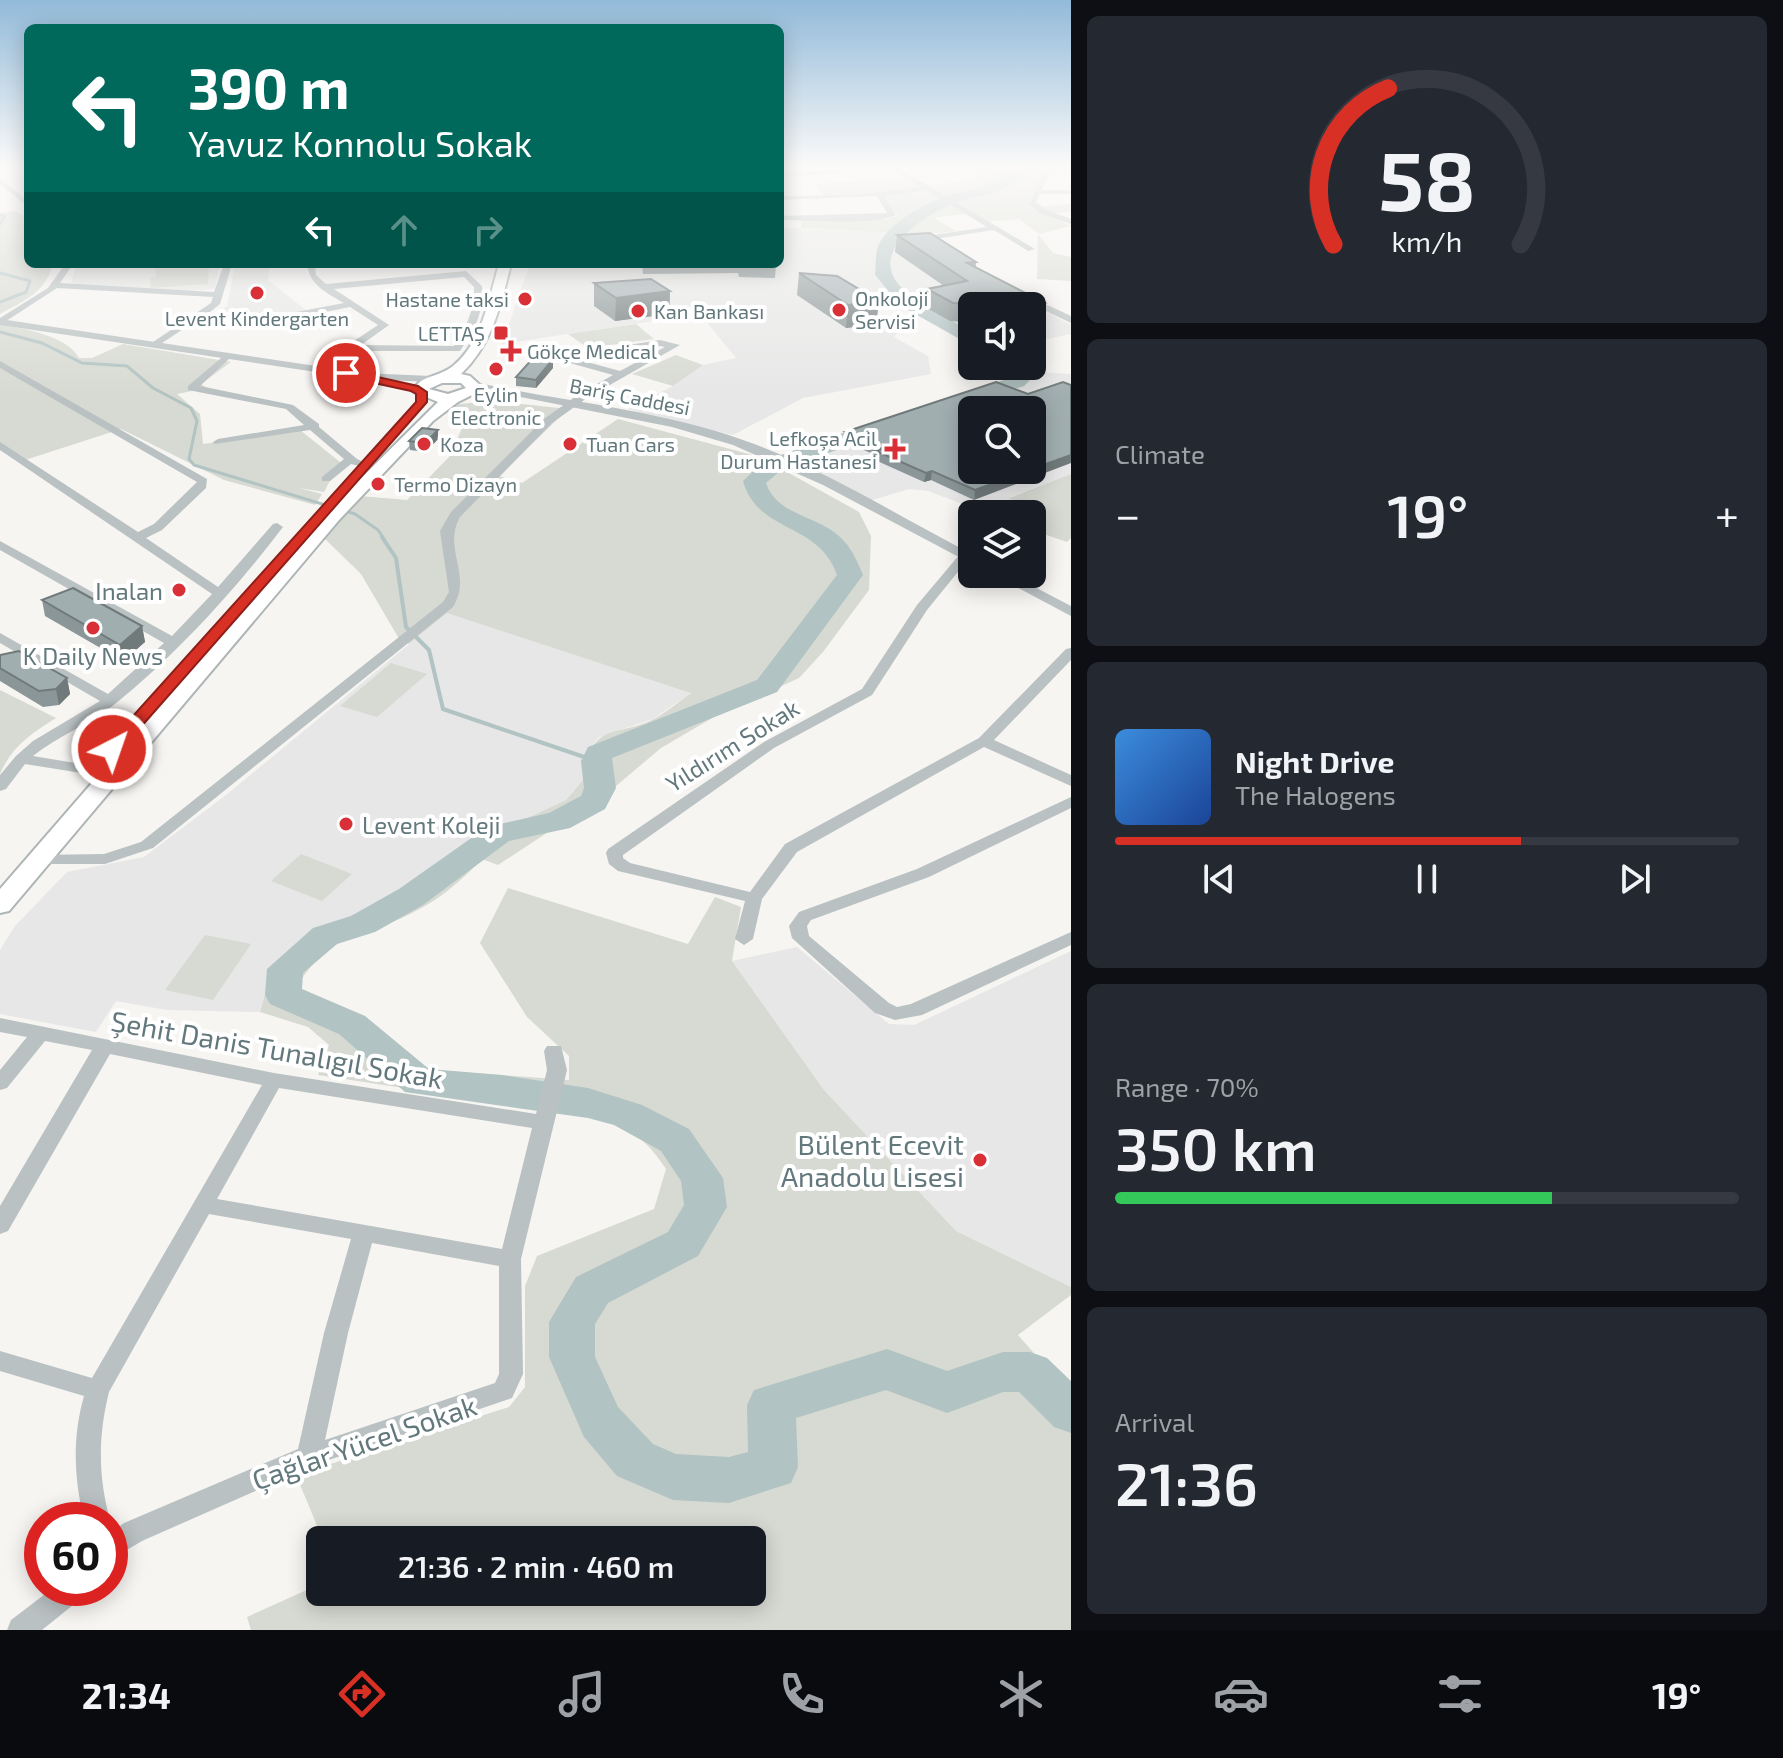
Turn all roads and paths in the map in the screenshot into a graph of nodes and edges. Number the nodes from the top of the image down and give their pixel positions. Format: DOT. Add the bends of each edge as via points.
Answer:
graph roads {
  1 [pos="937,244"];
  2 [pos="1022,244"];
  3 [pos="1031,249"];
  4 [pos="951,255"];
  5 [pos="66,268"];
  6 [pos="227,268"];
  7 [pos="311,268"];
  8 [pos="504,268"];
  9 [pos="519,268"];
  10 [pos="467,269"];
  11 [pos="55,285"];
  12 [pos="325,287"];
  13 [pos="219,295"];
  14 [pos="353,304"];
  15 [pos="1046,308"];
  16 [pos="204,314"];
  17 [pos="1071,320"];
  18 [pos="0,322"];
  19 [pos="156,344"];
  20 [pos="352,348"];
  21 [pos="227,356"];
  22 [pos="0,364"];
  23 [pos="319,369"];
  24 [pos="623,375"];
  25 [pos="429,385"];
  26 [pos="465,390"];
  27 [pos="570,404"];
  28 [pos="315,426"];
  29 [pos="218,442"];
  30 [pos="0,445"];
  31 [pos="357,462"];
  32 [pos="326,479"];
  33 [pos="344,496"];
  34 [pos="327,514"];
  35 [pos="277,527"];
  36 [pos="138,537"];
  37 [pos="0,545"];
  38 [pos="958,553"];
  39 [pos="958,569"];
  40 [pos="1026,588"];
  41 [pos="219,593"];
  42 [pos="1071,612"];
  43 [pos="0,637"];
  44 [pos="172,642"];
  45 [pos="1071,652"];
  46 [pos="110,701"];
  47 [pos="984,741"];
  48 [pos="21,759"];
  49 [pos="94,770"];
  50 [pos="1071,781"];
  51 [pos="0,786"];
  52 [pos="1071,802"];
  53 [pos="38,860"];
  54 [pos="0,881"];
  55 [pos="754,898"];
  56 [pos="0,905"];
  57 [pos="1071,938"];
  58 [pos="744,939"];
  59 [pos="0,1025"];
  60 [pos="41,1033"];
  61 [pos="104,1047"];
  62 [pos="554,1051"];
  63 [pos="274,1080"];
  64 [pos="0,1083"];
  65 [pos="545,1118"];
  66 [pos="205,1205"];
  67 [pos="0,1225"];
  68 [pos="363,1235"];
  69 [pos="510,1259"];
  70 [pos="0,1361"];
  71 [pos="98,1390"];
  72 [pos="309,1456"];
  73 [pos="93,1502"];
  74 [pos="128,1535"];
  75 [pos="51,1606"];
  76 [pos="21,1630"];
  1 -- 4 [label="street"];
  2 -- 3 [label="street"];
  5 -- 11 [label="street"];
  6 -- 13 [label="street"];
  7 -- 12 [label="street"];
  8 -- 25 [label="main road" via="468,360"];
  9 -- 26 [label="main road" via="504,320"];
  10 -- 12 [label="street"];
  10 -- 20 [label="street" via="479,299 457,349"];
  11 -- 13 [label="street"];
  11 -- 18 [label="street"];
  12 -- 14 [label="street"];
  13 -- 16 [label="street"];
  14 -- 16 [label="street" via="270,320"];
  14 -- 20 [label="street" via="384,325"];
  15 -- 17 [label="street"];
  16 -- 19 [label="street"];
  18 -- 19 [label="street"];
  19 -- 21 [label="street"];
  20 -- 23 [label="street"];
  21 -- 23 [label="street"];
  21 -- 28 [label="street" via="192,388 278,403"];
  22 -- 36 [label="street" via="203,481 158,527"];
  23 -- 25 [label="street"];
  24 -- 24 [label="street" via="675,345 562,358"];
  24 -- 27 [label="street"];
  25 -- 26 [label="main road"];
  25 -- 26 [label="main road"];
  25 -- 31 [label="main road" via="417,411"];
  26 -- 27 [label="street, Bariş Caddesi"];
  26 -- 33 [label="main road"];
  27 -- 38 [label="street, Bariş Caddesi" via="672,424 768,453"];
  27 -- 53 [label="street" via="455,515 446,531 455,592 432,618 147,845 105,859"];
  28 -- 29 [label="street"];
  28 -- 31 [label="street"];
  30 -- 36 [label="street"];
  31 -- 32 [label="street"];
  31 -- 33 [label="main road"];
  33 -- 34 [label="main road"];
  34 -- 49 [label="main road"];
  34 -- 53 [label="main road"];
  35 -- 41 [label="street"];
  36 -- 41 [label="street"];
  37 -- 44 [label="street"];
  39 -- 55 [label="street, Yıldırım Sokak" via="922,608 867,692 769,745 614,853 624,867"];
  40 -- 42 [label="street"];
  41 -- 44 [label="street"];
  43 -- 46 [label="street" via="18,654"];
  44 -- 46 [label="street"];
  45 -- 47 [label="street"];
  46 -- 48 [label="street" via="50,734"];
  47 -- 50 [label="street"];
  47 -- 55 [label="street" via="802,840"];
  48 -- 49 [label="street"];
  48 -- 51 [label="street"];
  49 -- 54 [label="main road"];
  52 -- 57 [label="street" via="923,873 805,916 798,926 801,938 895,1014 915,1010"];
  53 -- 56 [label="main road"];
  55 -- 58 [label="street"];
  59 -- 60 [label="street, Şehit Danis Tunalıgıl Sokak"];
  60 -- 61 [label="street, Şehit Danis Tunalıgıl Sokak"];
  60 -- 64 [label="street"];
  61 -- 63 [label="street, Şehit Danis Tunalıgıl Sokak"];
  61 -- 67 [label="street"];
  62 -- 65 [label="street, Çağlar Yücel Sokak"];
  63 -- 65 [label="street, Şehit Danis Tunalıgıl Sokak"];
  63 -- 66 [label="street"];
  65 -- 69 [label="street, Çağlar Yücel Sokak"];
  66 -- 68 [label="street"];
  66 -- 71 [label="street"];
  68 -- 69 [label="street"];
  68 -- 72 [label="street"];
  69 -- 72 [label="street, Çağlar Yücel Sokak" via="511,1374 504,1391"];
  70 -- 71 [label="street"];
  71 -- 73 [label="street" via="89,1421 86,1473"];
  72 -- 74 [label="street, Çağlar Yücel Sokak"];
  75 -- 76 [label="street"];
}
